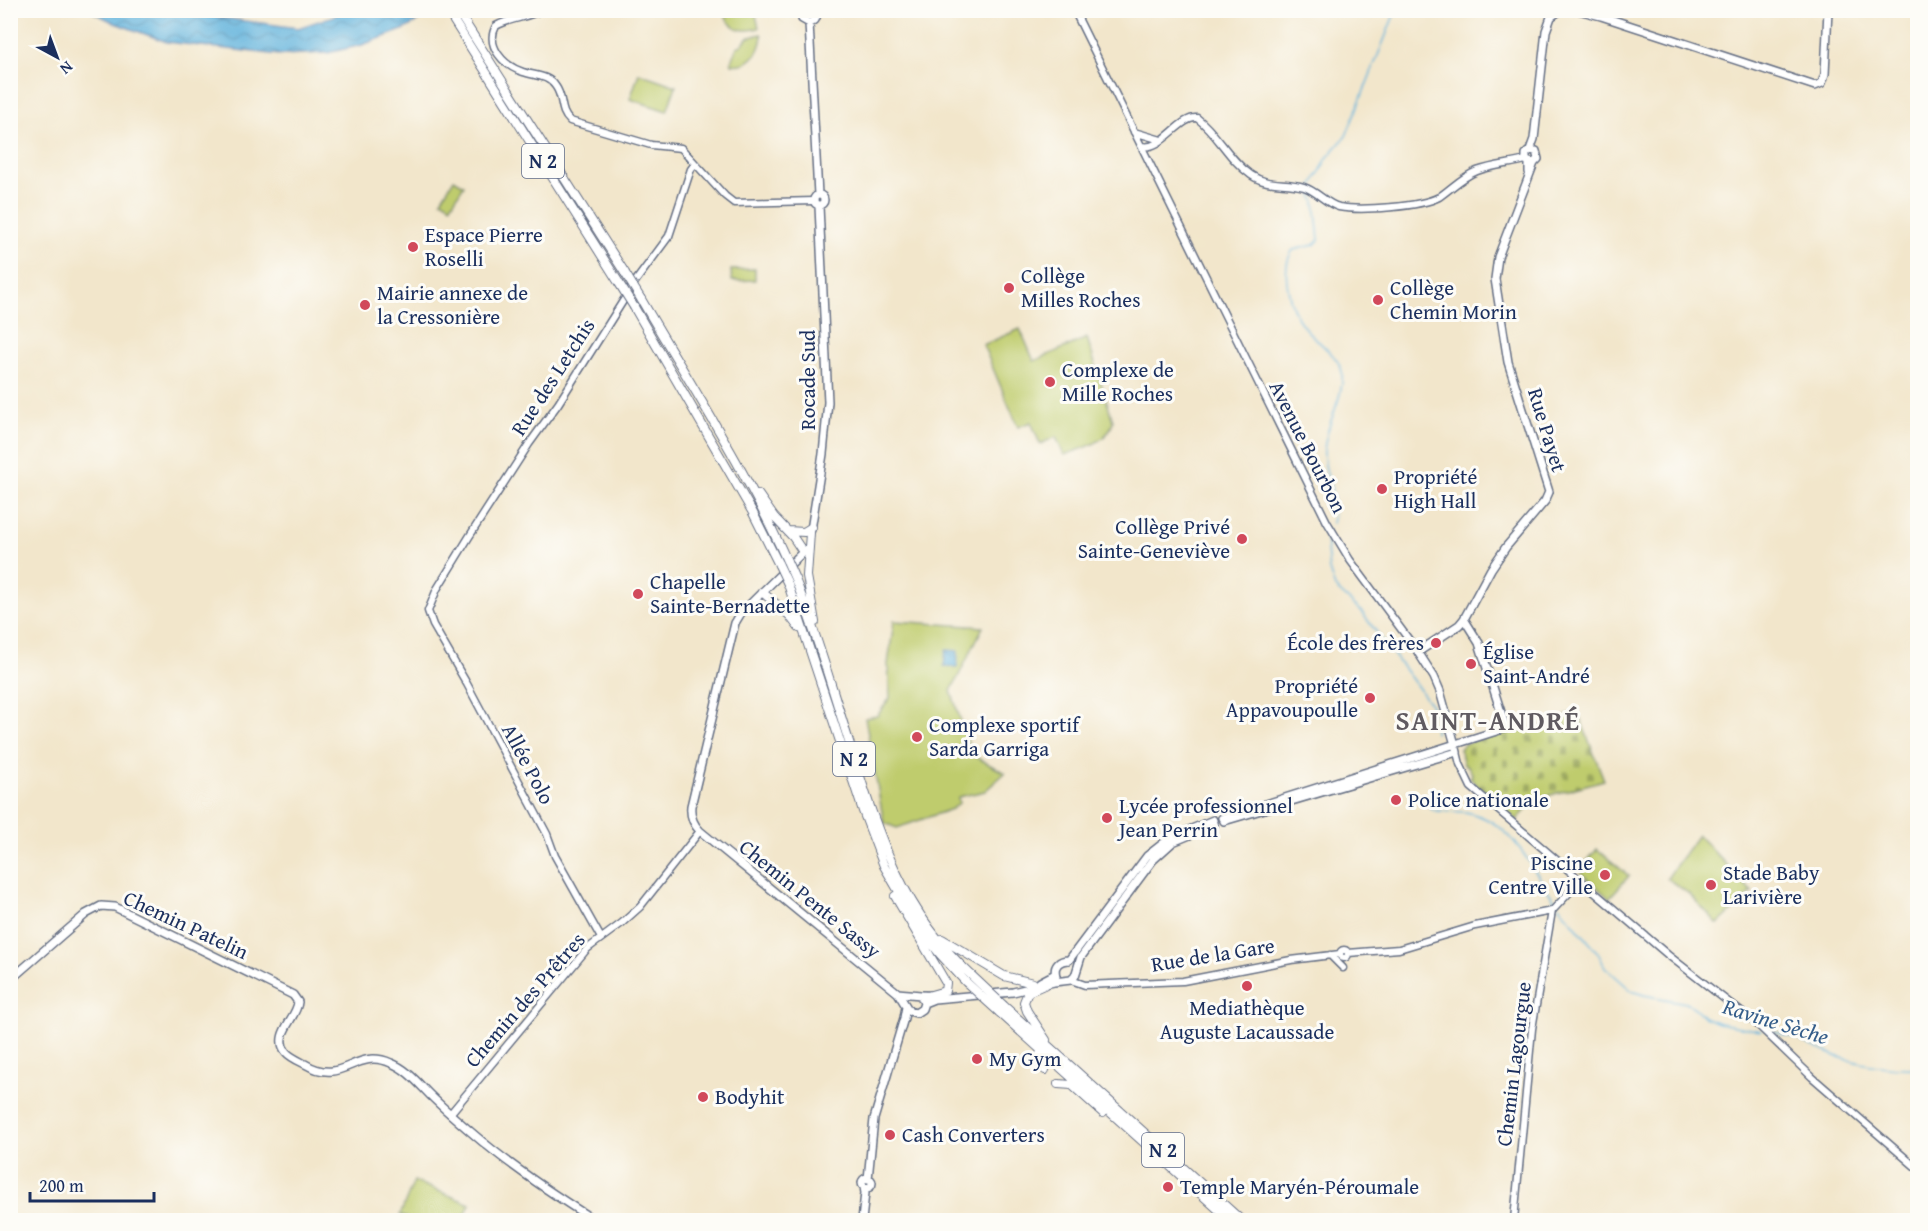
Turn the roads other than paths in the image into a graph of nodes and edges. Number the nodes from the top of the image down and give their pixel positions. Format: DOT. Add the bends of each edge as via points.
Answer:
graph roads {
  1 [pos="447,10"];
  2 [pos="457,10"];
  3 [pos="541,10"];
  4 [pos="803,10"];
  5 [pos="815,10"];
  6 [pos="1074,10"];
  7 [pos="1561,10"];
  8 [pos="1578,10"];
  9 [pos="1828,10"];
  10 [pos="809,23"];
  11 [pos="468,37"];
  12 [pos="1146,142"];
  13 [pos="1530,157"];
  14 [pos="695,164"];
  15 [pos="817,201"];
  16 [pos="707,411"];
  17 [pos="786,530"];
  18 [pos="811,530"];
  19 [pos="803,552"];
  20 [pos="783,563"];
  21 [pos="759,595"];
  22 [pos="430,605"];
  23 [pos="1464,619"];
  24 [pos="806,639"];
  25 [pos="1418,652"];
  26 [pos="829,679"];
  27 [pos="1456,748"];
  28 [pos="863,811"];
  29 [pos="1214,823"];
  30 [pos="700,831"];
  31 [pos="1581,880"];
  32 [pos="1556,908"];
  33 [pos="931,931"];
  34 [pos="601,938"];
  35 [pos="1329,955"];
  36 [pos="1069,960"];
  37 [pos="1343,968"];
  38 [pos="1076,972"];
  39 [pos="1056,974"];
  40 [pos="969,979"];
  41 [pos="10,980"];
  42 [pos="1062,981"];
  43 [pos="1071,981"];
  44 [pos="1033,983"];
  45 [pos="1046,984"];
  46 [pos="1091,984"];
  47 [pos="931,995"];
  48 [pos="923,999"];
  49 [pos="908,1004"];
  50 [pos="1001,1009"];
  51 [pos="1013,1024"];
  52 [pos="1045,1070"];
  53 [pos="1085,1079"];
  54 [pos="1058,1084"];
  55 [pos="450,1114"];
  56 [pos="1153,1150"];
  57 [pos="1917,1169"];
  58 [pos="594,1221"];
  59 [pos="862,1221"];
  60 [pos="1230,1221"];
  61 [pos="1240,1221"];
  62 [pos="1514,1221"];
  1 -- 11 [label="highway, N 2"];
  2 -- 11 [label="highway, N 2"];
  3 -- 14 [label="street" via="496,26 492,37 495,51 521,72 546,78 556,86 570,121 651,145 681,148"];
  4 -- 10 [label="main road" via="802,19"];
  5 -- 10 [label="main road" via="816,18"];
  6 -- 12 [label="street, Avenue Bourbon" via="1134,132"];
  7 -- 13 [label="main road, Rue Payet" via="1551,17 1546,31"];
  8 -- 9 [label="main road" via="1815,86 1822,83 1825,74"];
  10 -- 15 [label="main road, Rocade Sud"];
  11 -- 16 [label="highway, N 2, bridge" via="625,273"];
  11 -- 20 [label="highway, N 2, bridge" via="634,307"];
  12 -- 13 [label="street" via="1161,140 1190,118 1197,118 1241,167 1258,180 1302,186 1337,206 1352,208 1428,202 1467,175"];
  12 -- 25 [label="street, Avenue Bourbon" via="1146,154 1330,527"];
  13 -- 23 [label="main road, Rue Payet" via="1529,174 1498,257 1495,279 1508,362 1548,496 1491,569"];
  14 -- 15 [label="street" via="734,203"];
  14 -- 22 [label="street, Rue des Letchis" via="669,236 520,458"];
  15 -- 18 [label="main road, Rocade Sud" via="828,402"];
  16 -- 17 [label="highway" via="765,505"];
  16 -- 20 [label="highway, N 2" via="774,533"];
  17 -- 18 [label="highway"];
  17 -- 19 [label="highway"];
  18 -- 19 [label="main road, Rocade Sud"];
  18 -- 26 [label="highway" via="808,592"];
  19 -- 21 [label="main road"];
  20 -- 24 [label="highway, N 2, bridge"];
  20 -- 26 [label="highway, N 2, bridge" via="795,579"];
  21 -- 24 [label="highway" via="789,615"];
  21 -- 30 [label="main road" via="735,623 690,811"];
  22 -- 34 [label="street, Allée Polo" via="430,618"];
  23 -- 25 [label="main road, Rue Payet"];
  23 -- 27 [label="main road" via="1479,643 1506,728"];
  24 -- 28 [label="highway, N 2"];
  25 -- 27 [label="main road, Avenue Bourbon" via="1440,691"];
  26 -- 33 [label="highway, N 2" via="879,837 909,899"];
  27 -- 29 [label="main road" via="1223,819 1220,826"];
  27 -- 31 [label="street" via="1471,787"];
  28 -- 40 [label="highway, N 2" via="884,867 903,902 930,942"];
  28 -- 47 [label="highway" via="880,867 946,983 945,991"];
  29 -- 36 [label="main road" via="1177,835 1152,851"];
  29 -- 38 [label="main road" via="1173,842 1153,860 1086,950"];
  30 -- 34 [label="street, Chemin des Prêtres" via="640,907"];
  30 -- 49 [label="main road, Chemin Pente Sassy"];
  31 -- 32 [label="street"];
  31 -- 57 [label="street" via="1763,1029"];
  32 -- 35 [label="street, Rue de la Gare" via="1475,926 1399,949 1348,953 1345,958 1340,954"];
  32 -- 62 [label="street, Chemin Lagourgue" via="1532,1029"];
  33 -- 40 [label="highway, N 2"];
  33 -- 44 [label="highway" via="1004,976"];
  34 -- 55 [label="street, Chemin des Prêtres" via="544,998"];
  35 -- 37 [label="street"];
  35 -- 46 [label="street, Rue de la Gare" via="1183,981"];
  36 -- 38 [label="main road"];
  36 -- 39 [label="main road" via="1058,964"];
  38 -- 43 [label="main road"];
  38 -- 46 [label="street"];
  39 -- 42 [label="main road"];
  39 -- 44 [label="main road"];
  40 -- 50 [label="highway, N 2, bridge"];
  41 -- 55 [label="main road, Chemin Patelin" via="86,914 101,906 115,907 292,995 298,1007 281,1040 284,1050 307,1066 329,1073 380,1058 400,1066"];
  42 -- 43 [label="main road"];
  42 -- 45 [label="main road"];
  43 -- 46 [label="street, Rue de la Gare"];
  44 -- 47 [label="main road"];
  45 -- 48 [label="main road" via="1013,992"];
  45 -- 53 [label="highway" via="1026,995 1027,1011 1046,1039"];
  47 -- 48 [label="main road"];
  48 -- 49 [label="main road" via="916,994"];
  48 -- 49 [label="main road" via="920,1011"];
  49 -- 59 [label="main road" via="874,1119 868,1179 872,1182 866,1189"];
  50 -- 51 [label="highway, N 2"];
  50 -- 53 [label="highway, N 2"];
  51 -- 52 [label="highway" via="1044,1057"];
  51 -- 56 [label="highway, N 2"];
  53 -- 61 [label="highway, N 2"];
  54 -- 56 [label="highway" via="1072,1085 1134,1139"];
  55 -- 58 [label="main road" via="529,1179"];
  56 -- 60 [label="highway, N 2"];
}
